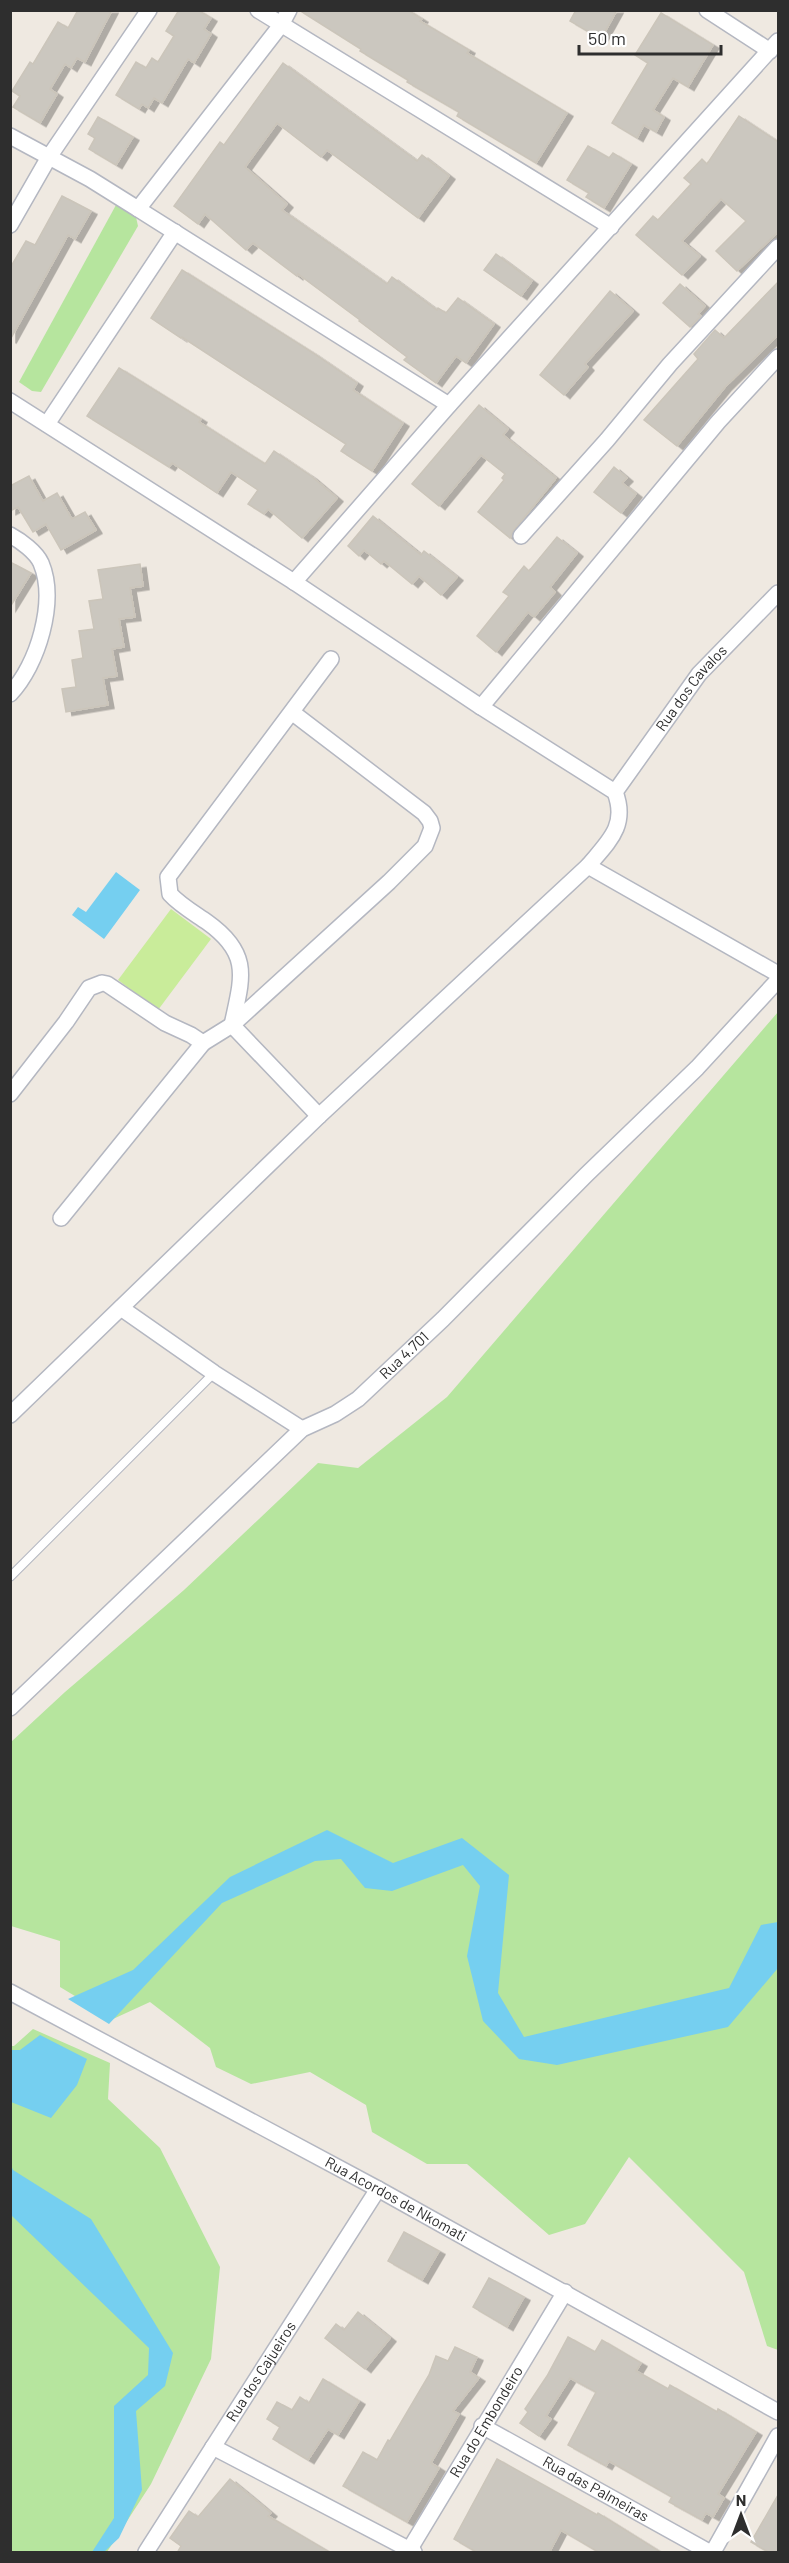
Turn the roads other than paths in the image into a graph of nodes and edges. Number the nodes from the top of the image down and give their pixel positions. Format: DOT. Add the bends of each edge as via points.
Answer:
graph roads {
  1 [pos="149,10"];
  2 [pos="258,10"];
  3 [pos="289,10"];
  4 [pos="707,10"];
  5 [pos="281,25"];
  6 [pos="774,46"];
  7 [pos="10,136"];
  8 [pos="49,157"];
  9 [pos="138,209"];
  10 [pos="10,225"];
  11 [pos="611,227"];
  12 [pos="175,232"];
  13 [pos="778,248"];
  14 [pos="778,357"];
  15 [pos="10,401"];
  16 [pos="449,405"];
  17 [pos="47,424"];
  18 [pos="10,535"];
  19 [pos="521,536"];
  20 [pos="294,582"];
  21 [pos="778,593"];
  22 [pos="331,659"];
  23 [pos="10,694"];
  24 [pos="481,707"];
  25 [pos="293,713"];
  26 [pos="615,792"];
  27 [pos="588,866"];
  28 [pos="778,974"];
  29 [pos="778,980"];
  30 [pos="232,1025"];
  31 [pos="203,1043"];
  32 [pos="10,1094"];
  33 [pos="319,1116"];
  34 [pos="61,1218"];
  35 [pos="121,1308"];
  36 [pos="214,1373"];
  37 [pos="10,1415"];
  38 [pos="303,1429"];
  39 [pos="10,1577"];
  40 [pos="10,1708"];
  41 [pos="10,1992"];
  42 [pos="378,2189"];
  43 [pos="565,2292"];
  44 [pos="778,2412"];
  45 [pos="482,2426"];
  46 [pos="778,2436"];
  47 [pos="213,2447"];
  48 [pos="410,2552"];
  49 [pos="146,2553"];
  50 [pos="711,2553"];
  1 -- 8 [label="street"];
  2 -- 5 [label="street"];
  3 -- 5 [label="street"];
  4 -- 6 [label="street"];
  5 -- 9 [label="street"];
  5 -- 11 [label="street"];
  6 -- 11 [label="street"];
  7 -- 8 [label="street"];
  8 -- 9 [label="street"];
  8 -- 10 [label="street"];
  9 -- 12 [label="street"];
  11 -- 16 [label="street"];
  12 -- 16 [label="street"];
  12 -- 17 [label="street"];
  13 -- 19 [label="street" via="669,364"];
  14 -- 24 [label="street" via="718,422"];
  15 -- 17 [label="street"];
  16 -- 20 [label="street"];
  17 -- 20 [label="street"];
  18 -- 23 [label="street" via="40,561 48,602 43,631 28,667"];
  20 -- 24 [label="street"];
  21 -- 26 [label="street, Rua dos Cavalos" via="699,674"];
  22 -- 25 [label="street"];
  24 -- 26 [label="street"];
  25 -- 30 [label="street" via="168,877 170,894 222,932 238,952 241,969"];
  25 -- 30 [label="street" via="424,813 430,821 431,834 425,846 389,882"];
  26 -- 27 [label="street" via="619,804 615,833"];
  27 -- 28 [label="street"];
  27 -- 33 [label="street"];
  29 -- 38 [label="street, Rua 4.701" via="697,1068 443,1319 358,1399"];
  30 -- 31 [label="street"];
  30 -- 33 [label="street"];
  31 -- 32 [label="street" via="102,983 89,988"];
  31 -- 34 [label="street"];
  33 -- 35 [label="street"];
  35 -- 36 [label="street"];
  35 -- 37 [label="street"];
  36 -- 38 [label="street"];
  36 -- 39 [label="lane"];
  38 -- 40 [label="street, Rua 4.701"];
  41 -- 42 [label="street, Rua Acordos de Nkomati"];
  42 -- 43 [label="street, Rua Acordos de Nkomati"];
  42 -- 47 [label="street, Rua dos Cajueiros"];
  43 -- 44 [label="street, Rua Acordos de Nkomati"];
  43 -- 45 [label="street, Rua do Embondeiro"];
  45 -- 48 [label="street, Rua do Embondeiro"];
  45 -- 50 [label="street, Rua das Palmeiras"];
  46 -- 50 [label="street"];
  47 -- 48 [label="street"];
  47 -- 49 [label="street, Rua dos Cajueiros"];
}
